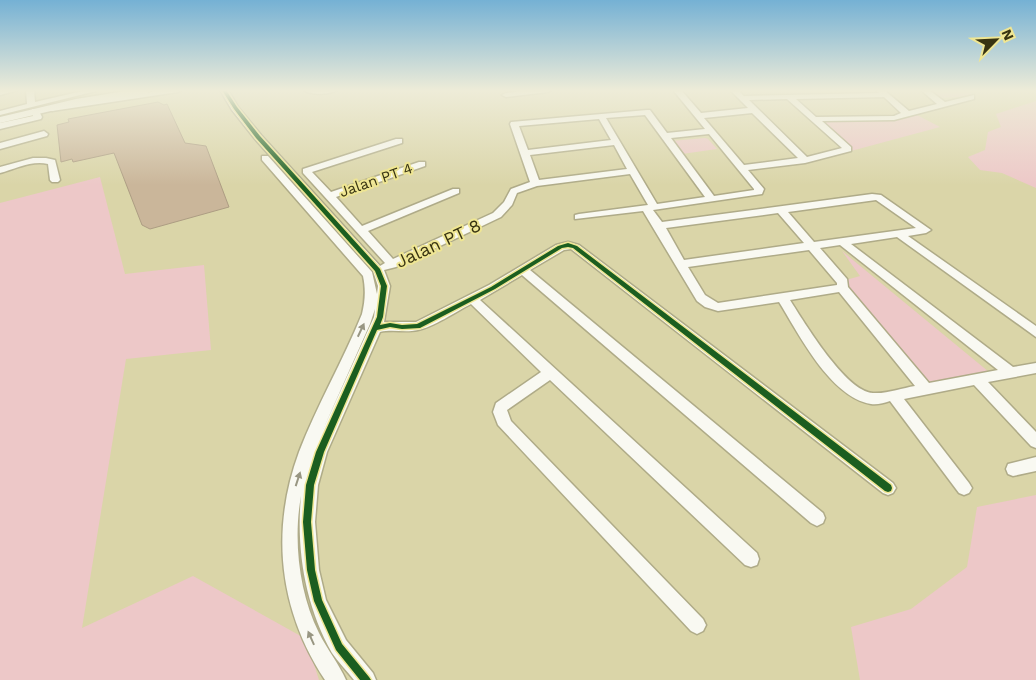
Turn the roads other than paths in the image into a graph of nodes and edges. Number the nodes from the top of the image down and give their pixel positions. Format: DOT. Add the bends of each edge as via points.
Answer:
graph roads {
  1 [pos="18,122"];
  2 [pos="235,122"];
  3 [pos="246,122"];
  4 [pos="539,122"];
  5 [pos="604,122"];
  6 [pos="655,122"];
  7 [pos="704,122"];
  8 [pos="716,122"];
  9 [pos="766,122"];
  10 [pos="817,122"];
  11 [pos="0,126"];
  12 [pos="712,131"];
  13 [pos="44,134"];
  14 [pos="665,136"];
  15 [pos="399,141"];
  16 [pos="616,142"];
  17 [pos="0,146"];
  18 [pos="741,152"];
  19 [pos="525,153"];
  20 [pos="805,160"];
  21 [pos="422,164"];
  22 [pos="748,165"];
  23 [pos="0,170"];
  24 [pos="634,171"];
  25 [pos="55,180"];
  26 [pos="535,183"];
  27 [pos="456,191"];
  28 [pos="330,196"];
  29 [pos="710,199"];
  30 [pos="650,207"];
  31 [pos="780,208"];
  32 [pos="579,217"];
  33 [pos="659,226"];
  34 [pos="361,230"];
  35 [pos="899,234"];
  36 [pos="841,241"];
  37 [pos="812,245"];
  38 [pos="392,264"];
  39 [pos="681,264"];
  40 [pos="522,269"];
  41 [pos="376,276"];
  42 [pos="842,288"];
  43 [pos="471,298"];
  44 [pos="782,298"];
  45 [pos="382,323"];
  46 [pos="1036,332"];
  47 [pos="1036,368"];
  48 [pos="551,372"];
  49 [pos="1011,373"];
  50 [pos="977,379"];
  51 [pos="925,388"];
  52 [pos="894,395"];
  53 [pos="1036,442"];
  54 [pos="1036,464"];
  55 [pos="1013,469"];
  56 [pos="888,488"];
  57 [pos="964,488"];
  58 [pos="817,518"];
  59 [pos="751,559"];
  60 [pos="697,624"];
  61 [pos="336,680"];
  62 [pos="366,680"];
  1 -- 11 [label="street"];
  2 -- 41 [label="street" via="368,274"];
  3 -- 41 [label="street"];
  4 -- 19 [label="street" via="514,124"];
  5 -- 16 [label="street"];
  6 -- 14 [label="street"];
  7 -- 12 [label="street"];
  8 -- 18 [label="street"];
  9 -- 20 [label="street"];
  10 -- 20 [label="street" via="848,149"];
  12 -- 14 [label="street"];
  12 -- 22 [label="street"];
  13 -- 17 [label="street"];
  14 -- 29 [label="street"];
  15 -- 28 [label="street" via="306,171"];
  16 -- 19 [label="street"];
  16 -- 24 [label="street"];
  19 -- 26 [label="street"];
  20 -- 22 [label="street"];
  21 -- 28 [label="street, Jalan PT 4"];
  22 -- 29 [label="street" via="759,192"];
  23 -- 25 [label="street" via="48,160 52,162"];
  24 -- 26 [label="street"];
  24 -- 30 [label="street"];
  26 -- 38 [label="street, Jalan PT 8" via="514,191 509,203 497,215"];
  27 -- 34 [label="street"];
  28 -- 34 [label="street"];
  29 -- 30 [label="street"];
  30 -- 32 [label="street"];
  30 -- 33 [label="street"];
  31 -- 33 [label="street"];
  31 -- 35 [label="street" via="878,197 926,230"];
  31 -- 37 [label="street"];
  33 -- 39 [label="street"];
  34 -- 38 [label="street"];
  35 -- 36 [label="street"];
  35 -- 46 [label="street"];
  36 -- 37 [label="street"];
  36 -- 49 [label="street"];
  37 -- 39 [label="street"];
  37 -- 42 [label="street" via="843,282"];
  38 -- 41 [label="street, Jalan PT 8"];
  39 -- 44 [label="street" via="708,304 718,307"];
  40 -- 43 [label="street"];
  40 -- 56 [label="street" via="560,247 575,247"];
  40 -- 58 [label="street"];
  41 -- 45 [label="street" via="384,286"];
  61 -- 41 [label="street, one-way" via="312,641 300,611 291,527 295,487 306,452 368,315"];
  42 -- 44 [label="street"];
  42 -- 51 [label="street"];
  43 -- 45 [label="street" via="418,326"];
  43 -- 48 [label="street"];
  44 -- 52 [label="street" via="847,387 874,399"];
  45 -- 62 [label="street" via="320,452 310,485 307,522 311,570 318,601 339,647"];
  47 -- 49 [label="street"];
  48 -- 59 [label="street"];
  48 -- 60 [label="street" via="501,407 500,417"];
  49 -- 50 [label="street"];
  50 -- 51 [label="street"];
  50 -- 53 [label="street"];
  51 -- 52 [label="street"];
  52 -- 57 [label="street"];
  54 -- 55 [label="street"];
}
